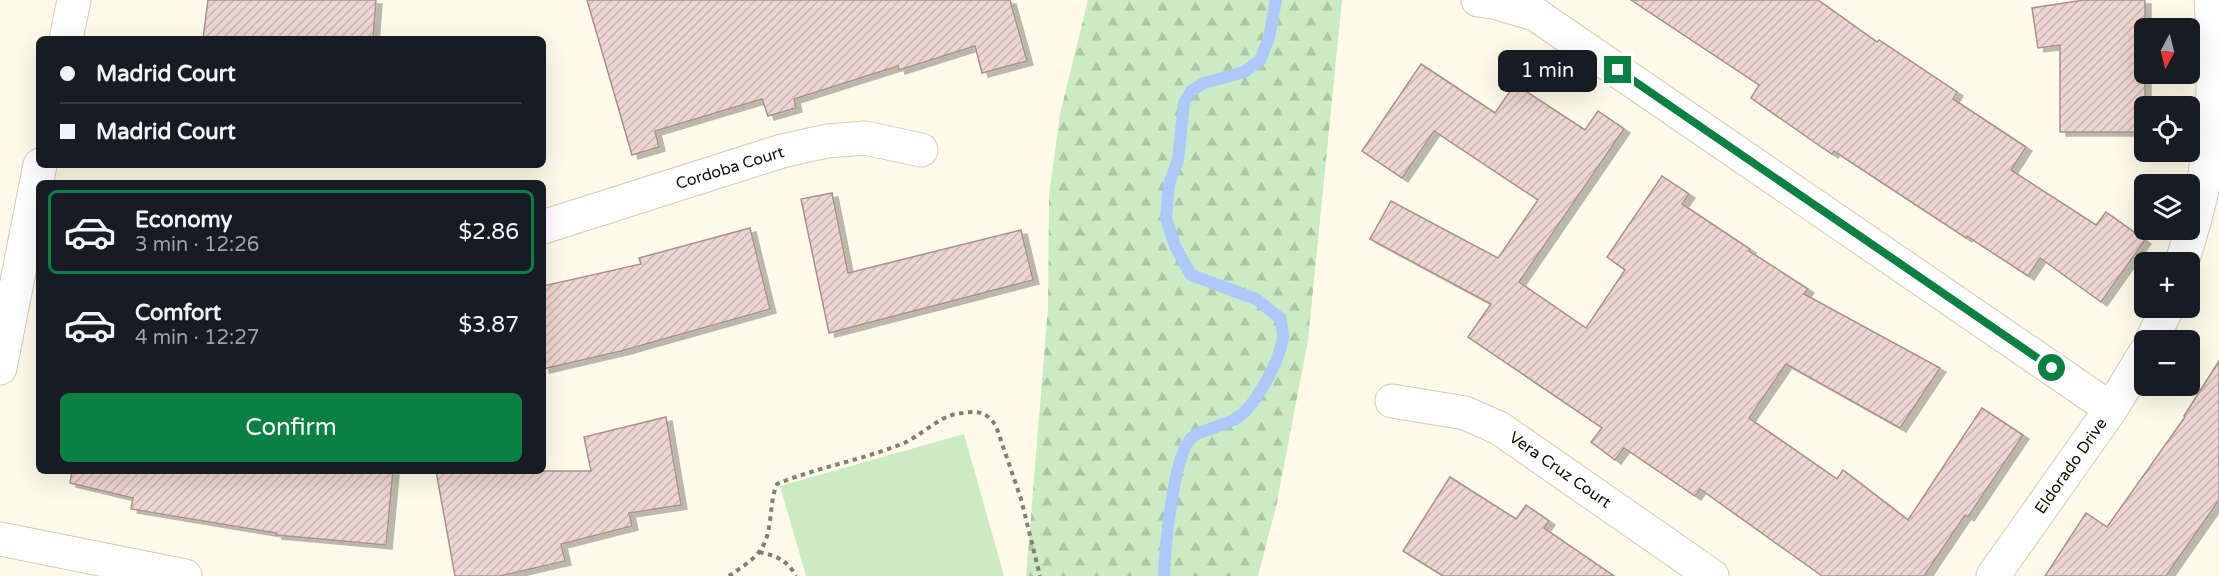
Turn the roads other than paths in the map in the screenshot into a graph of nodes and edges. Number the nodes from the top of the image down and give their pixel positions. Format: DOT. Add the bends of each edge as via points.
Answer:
graph roads {
  1 [pos="74,0"];
  2 [pos="1478,0"];
  3 [pos="2211,0"];
  4 [pos="67,36"];
  5 [pos="921,150"];
  6 [pos="36,217"];
  7 [pos="546,225"];
  8 [pos="2185,252"];
  9 [pos="0,368"];
  10 [pos="2134,371"];
  11 [pos="1392,401"];
  12 [pos="2111,409"];
  13 [pos="0,539"];
  14 [pos="185,576"];
  15 [pos="1712,576"];
  16 [pos="1993,576"];
  1 -- 4 [label="street"];
  2 -- 12 [label="street" via="1535,14"];
  3 -- 8 [label="street" via="2214,108 2205,174"];
  5 -- 7 [label="street, Cordoba Court" via="865,138 827,141"];
  6 -- 9 [label="street"];
  10 -- 12 [label="street, Eldorado Drive"];
  11 -- 15 [label="street, Vera Cruz Court" via="1465,413 1499,428"];
  12 -- 16 [label="street, Eldorado Drive"];
  13 -- 14 [label="street"];
}
